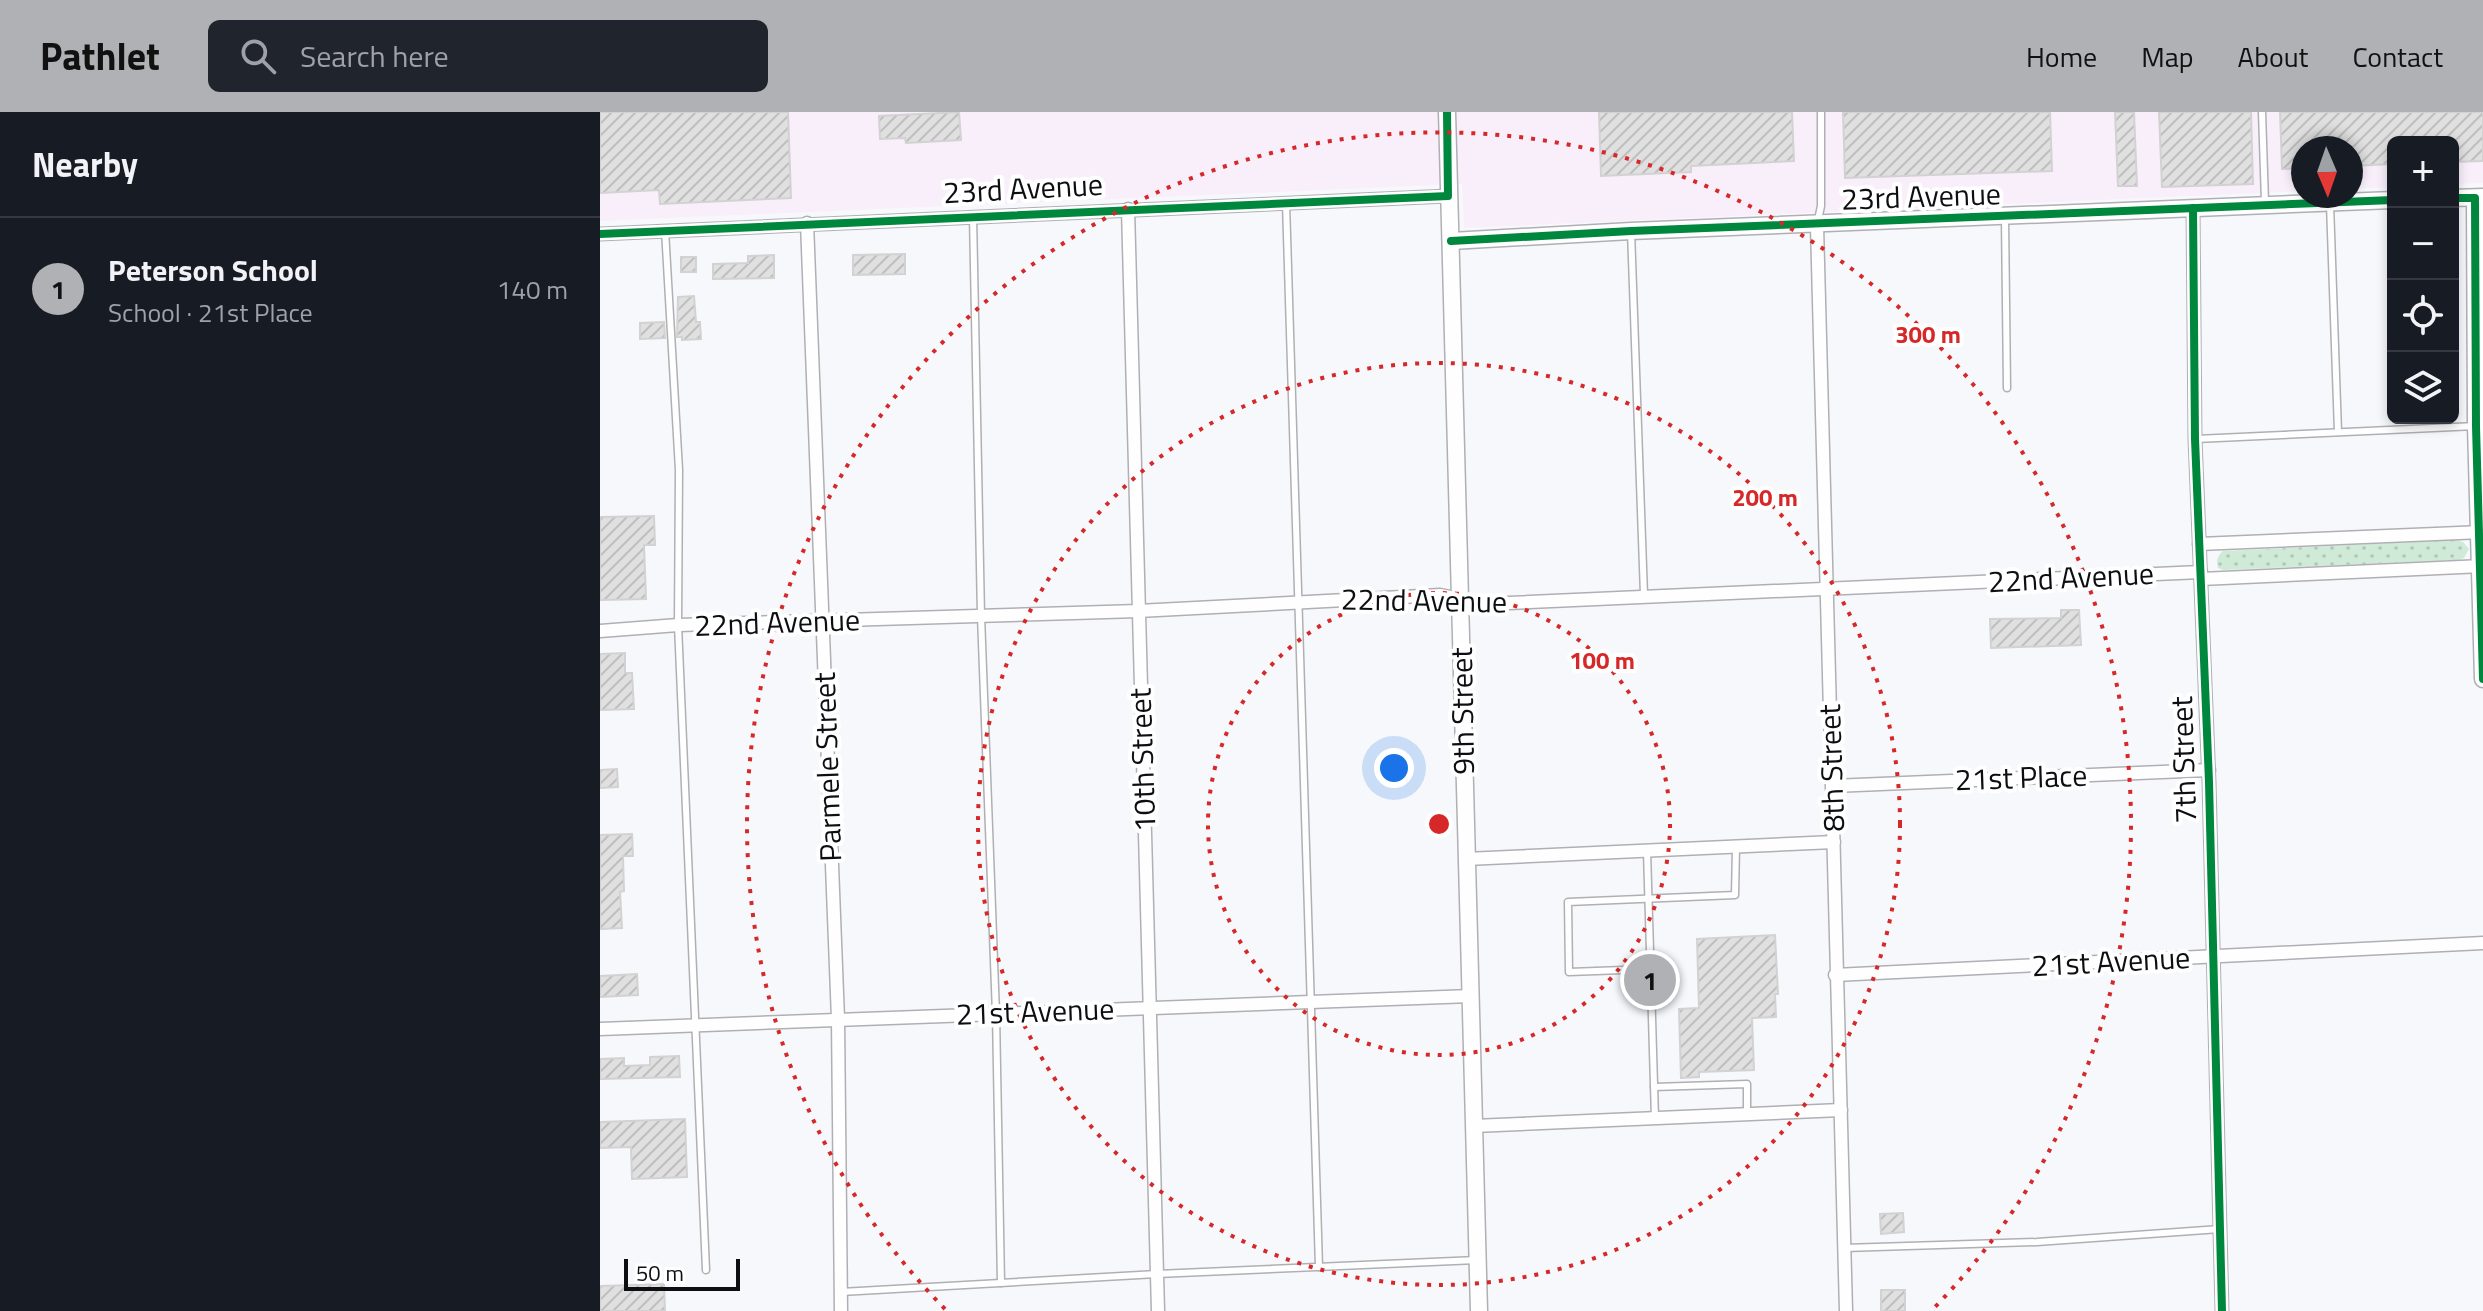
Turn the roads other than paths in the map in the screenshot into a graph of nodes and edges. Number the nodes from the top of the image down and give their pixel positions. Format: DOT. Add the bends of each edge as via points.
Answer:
graph roads {
  1 [pos="1447,112"];
  2 [pos="1821,112"];
  3 [pos="2262,112"];
  4 [pos="1448,196"];
  5 [pos="2479,197"];
  6 [pos="2459,198"];
  7 [pos="2387,200"];
  8 [pos="2363,201"];
  9 [pos="1286,203"];
  10 [pos="2291,204"];
  11 [pos="2265,205"];
  12 [pos="2193,208"];
  13 [pos="2330,208"];
  14 [pos="1128,209"];
  15 [pos="973,216"];
  16 [pos="2005,218"];
  17 [pos="807,223"];
  18 [pos="1817,226"];
  19 [pos="665,229"];
  20 [pos="1631,231"];
  21 [pos="600,234"];
  22 [pos="1451,241"];
  23 [pos="2007,388"];
  24 [pos="2476,426"];
  25 [pos="2338,432"];
  26 [pos="2195,439"];
  27 [pos="2481,532"];
  28 [pos="2199,544"];
  29 [pos="2481,566"];
  30 [pos="2201,575"];
  31 [pos="1826,590"];
  32 [pos="1644,595"];
  33 [pos="1460,599"];
  34 [pos="1300,600"];
  35 [pos="1138,611"];
  36 [pos="981,616"];
  37 [pos="822,622"];
  38 [pos="678,625"];
  39 [pos="600,631"];
  40 [pos="2483,673"];
  41 [pos="2483,679"];
  42 [pos="2209,770"];
  43 [pos="1833,786"];
  44 [pos="1834,842"];
  45 [pos="1736,847"];
  46 [pos="1647,851"];
  47 [pos="1466,859"];
  48 [pos="1648,899"];
  49 [pos="2483,943"];
  50 [pos="2213,957"];
  51 [pos="1650,969"];
  52 [pos="1835,975"];
  53 [pos="1471,996"];
  54 [pos="1311,1002"];
  55 [pos="1150,1008"];
  56 [pos="996,1014"];
  57 [pos="838,1019"];
  58 [pos="697,1024"];
  59 [pos="600,1029"];
  60 [pos="1654,1087"];
  61 [pos="1841,1110"];
  62 [pos="1747,1114"];
  63 [pos="1655,1118"];
  64 [pos="1474,1126"];
  65 [pos="2220,1229"];
  66 [pos="1844,1248"];
  67 [pos="1478,1260"];
  68 [pos="1319,1267"];
  69 [pos="706,1270"];
  70 [pos="1157,1274"];
  71 [pos="1001,1283"];
  72 [pos="841,1292"];
  73 [pos="841,1311"];
  74 [pos="1158,1311"];
  75 [pos="1479,1311"];
  76 [pos="1846,1311"];
  77 [pos="2222,1311"];
  1 -- 4 [label="street, 9th Street"];
  2 -- 18 [label="lane"];
  3 -- 11 [label="lane"];
  4 -- 9 [label="street, 23rd Avenue"];
  4 -- 22 [label="street, 9th Street"];
  5 -- 6 [label="street"];
  5 -- 24 [label="street"];
  7 -- 8 [label="street, 23rd Avenue"];
  9 -- 14 [label="street, 23rd Avenue"];
  9 -- 34 [label="lane"];
  10 -- 11 [label="street, 23rd Avenue"];
  11 -- 12 [label="street, 23rd Avenue"];
  12 -- 16 [label="street, 23rd Avenue"];
  12 -- 26 [label="street, 7th Street"];
  13 -- 25 [label="lane"];
  14 -- 15 [label="street, 23rd Avenue"];
  14 -- 35 [label="street, 10th Street"];
  15 -- 17 [label="street, 23rd Avenue"];
  15 -- 36 [label="lane"];
  16 -- 18 [label="street, 23rd Avenue"];
  16 -- 23 [label="lane"];
  17 -- 19 [label="street, 23rd Avenue"];
  17 -- 37 [label="street, Parmele Street"];
  18 -- 20 [label="street, 23rd Avenue"];
  18 -- 31 [label="street, 8th Street"];
  19 -- 21 [label="street, 23rd Avenue"];
  19 -- 38 [label="lane" via="679,470"];
  20 -- 22 [label="street, 23rd Avenue"];
  20 -- 32 [label="lane"];
  22 -- 33 [label="street, 9th Street"];
  24 -- 25 [label="lane"];
  24 -- 27 [label="street"];
  25 -- 26 [label="lane"];
  26 -- 28 [label="street, 7th Street"];
  27 -- 28 [label="street"];
  27 -- 29 [label="street"];
  28 -- 30 [label="street, 7th Street"];
  29 -- 30 [label="street, 22nd Avenue"];
  29 -- 40 [label="street"];
  30 -- 31 [label="street, 22nd Avenue"];
  30 -- 42 [label="street, 7th Street"];
  31 -- 32 [label="street, 22nd Avenue"];
  31 -- 43 [label="street, 8th Street"];
  32 -- 33 [label="street, 22nd Avenue" via="1481,604"];
  33 -- 34 [label="street, 22nd Avenue" via="1440,595"];
  33 -- 47 [label="street, 9th Street"];
  34 -- 35 [label="street, 22nd Avenue"];
  34 -- 54 [label="lane"];
  35 -- 36 [label="street, 22nd Avenue"];
  35 -- 55 [label="street, 10th Street"];
  36 -- 37 [label="street, 22nd Avenue"];
  36 -- 56 [label="lane"];
  37 -- 38 [label="street, 22nd Avenue"];
  37 -- 57 [label="street, Parmele Street"];
  38 -- 39 [label="street, 22nd Avenue"];
  38 -- 58 [label="lane"];
  40 -- 41 [label="street"];
  42 -- 43 [label="street, 21st Place"];
  42 -- 50 [label="street, 7th Street"];
  43 -- 44 [label="street, 8th Street"];
  44 -- 45 [label="street"];
  44 -- 52 [label="street, 8th Street"];
  45 -- 46 [label="street"];
  45 -- 48 [label="lane" via="1735,895"];
  46 -- 47 [label="street"];
  46 -- 48 [label="lane"];
  47 -- 53 [label="street, 9th Street"];
  48 -- 51 [label="lane"];
  48 -- 51 [label="lane" via="1568,902 1569,972"];
  49 -- 50 [label="street, 21st Avenue"];
  50 -- 52 [label="street, 21st Avenue"];
  50 -- 65 [label="street, 7th Street"];
  51 -- 60 [label="lane"];
  52 -- 61 [label="street, 8th Street"];
  53 -- 54 [label="street, 21st Avenue"];
  53 -- 64 [label="street, 9th Street"];
  54 -- 55 [label="street, 21st Avenue"];
  54 -- 68 [label="lane"];
  55 -- 56 [label="street, 21st Avenue"];
  55 -- 70 [label="street, 10th Street"];
  56 -- 57 [label="street, 21st Avenue"];
  56 -- 71 [label="lane"];
  57 -- 58 [label="street, 21st Avenue"];
  57 -- 72 [label="street, Parmele Street"];
  58 -- 59 [label="street, 21st Avenue"];
  58 -- 69 [label="lane"];
  60 -- 62 [label="lane" via="1747,1084"];
  60 -- 63 [label="lane"];
  61 -- 62 [label="street"];
  61 -- 66 [label="street, 8th Street"];
  62 -- 63 [label="street"];
  63 -- 64 [label="street"];
  64 -- 67 [label="street, 9th Street"];
  65 -- 66 [label="lane"];
  65 -- 77 [label="street, 7th Street"];
  66 -- 76 [label="street, 8th Street"];
  67 -- 68 [label="lane"];
  67 -- 75 [label="street, 9th Street"];
  68 -- 70 [label="lane"];
  70 -- 71 [label="lane"];
  70 -- 74 [label="street, 10th Street"];
  71 -- 72 [label="lane"];
  72 -- 73 [label="street, Parmele Street"];
}
